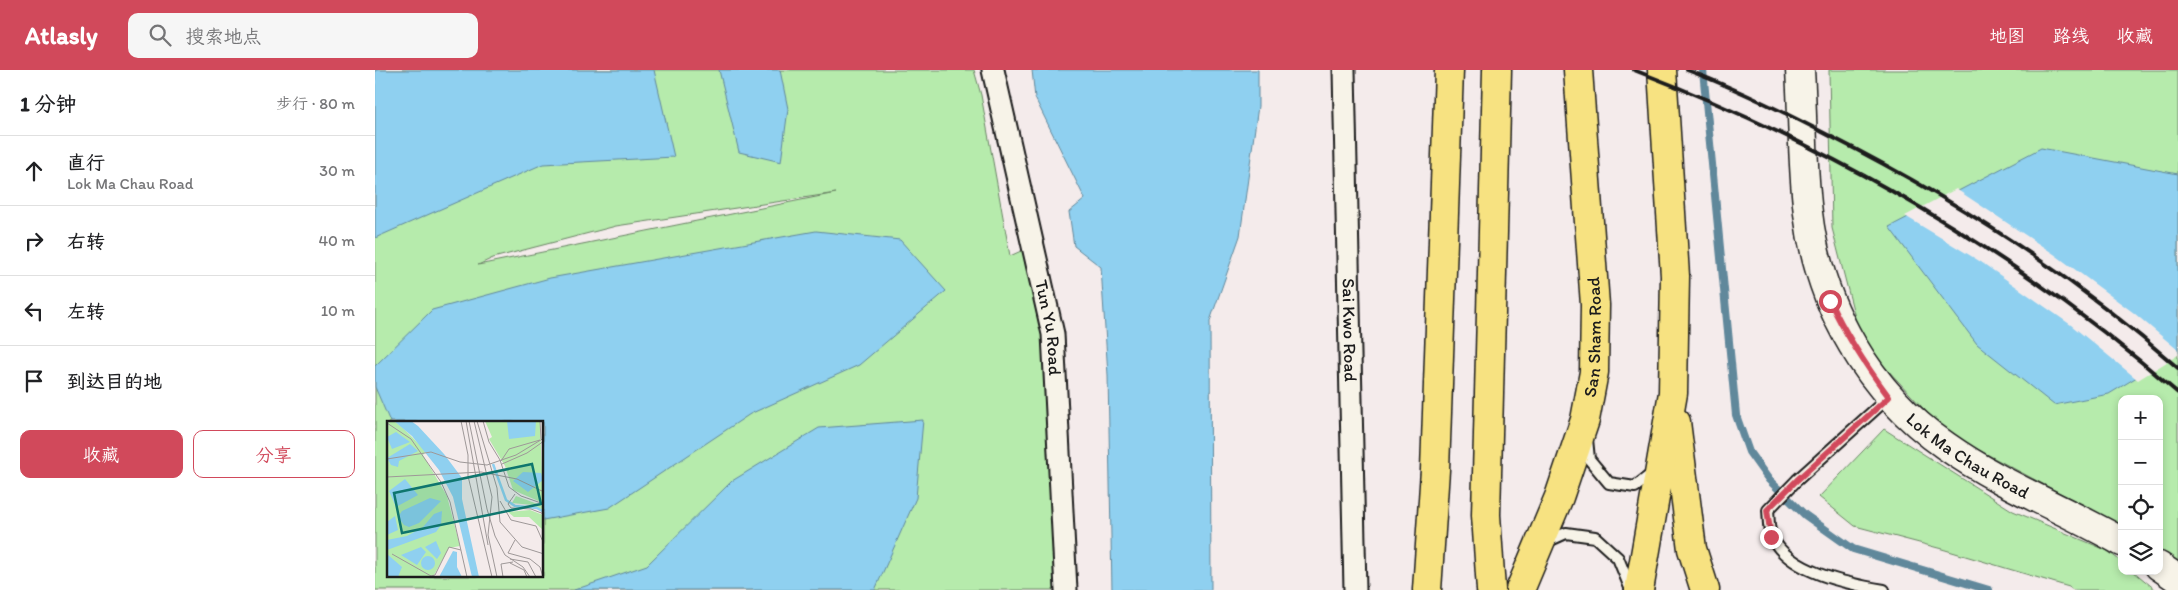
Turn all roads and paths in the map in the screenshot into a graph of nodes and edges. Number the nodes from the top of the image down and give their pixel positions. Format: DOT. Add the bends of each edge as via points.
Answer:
graph roads {
  1 [pos="993,70"];
  2 [pos="1344,70"];
  3 [pos="1449,70"];
  4 [pos="1497,70"];
  5 [pos="1577,70"];
  6 [pos="1662,70"];
  7 [pos="1801,70"];
  8 [pos="1673,393"];
  9 [pos="1889,397"];
  10 [pos="1585,420"];
  11 [pos="1660,468"];
  12 [pos="2118,540"];
  13 [pos="1538,546"];
  14 [pos="2163,569"];
  15 [pos="2178,580"];
  16 [pos="1066,590"];
  17 [pos="1355,590"];
  18 [pos="1427,590"];
  19 [pos="1491,590"];
  20 [pos="1520,590"];
  21 [pos="1631,590"];
  22 [pos="1639,590"];
  23 [pos="1705,590"];
  24 [pos="1883,590"];
  1 -- 16 [label="street, Tun Yu Road" via="1053,334"];
  2 -- 17 [label="street, Sai Kwo Road"];
  3 -- 18 [label="main road" via="1435,470"];
  4 -- 19 [label="main road" via="1486,515"];
  5 -- 10 [label="main road, San Sham Road" via="1595,305 1594,372"];
  6 -- 8 [label="main road" via="1675,276"];
  7 -- 9 [label="street, Lok Ma Chau Road" via="1808,213 1819,270 1844,332"];
  8 -- 11 [label="main road"];
  8 -- 23 [label="main road" via="1693,549"];
  9 -- 12 [label="street, Lok Ma Chau Road" via="1945,446 1980,468"];
  9 -- 24 [label="lane" via="1767,510 1771,537 1791,559 1827,578"];
  10 -- 11 [label="lane" via="1589,459 1609,483 1635,487"];
  10 -- 13 [label="main road, San Sham Road" via="1559,497"];
  11 -- 22 [label="main road"];
  13 -- 20 [label="main road, San Sham Road"];
  13 -- 21 [label="lane" via="1566,533 1595,537 1618,558"];
  14 -- 15 [label="street"];
}
